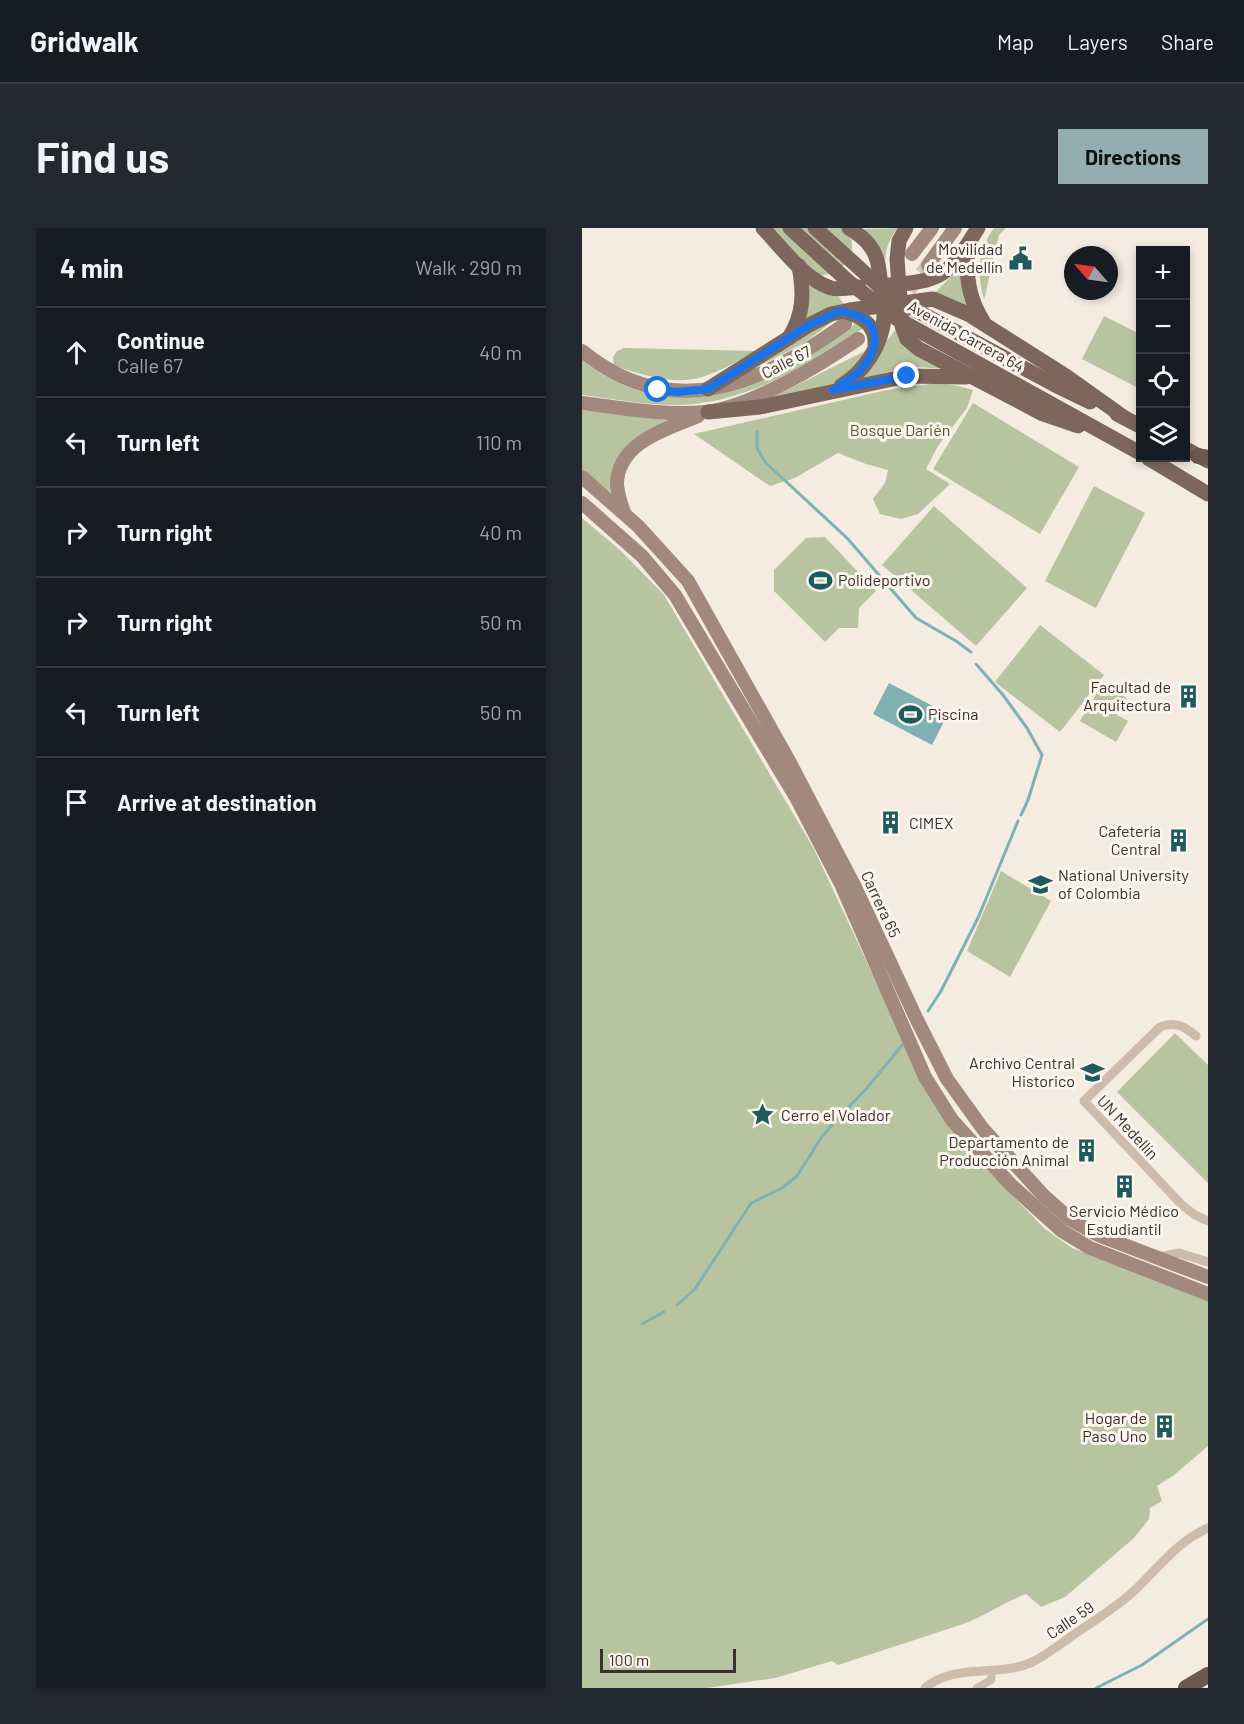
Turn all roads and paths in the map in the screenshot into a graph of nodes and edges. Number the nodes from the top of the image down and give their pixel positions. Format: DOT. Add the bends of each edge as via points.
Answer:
graph roads {
  1 [pos="763,228"];
  2 [pos="790,228"];
  3 [pos="815,228"];
  4 [pos="932,228"];
  5 [pos="955,228"];
  6 [pos="978,228"];
  7 [pos="850,229"];
  8 [pos="902,235"];
  9 [pos="968,244"];
  10 [pos="912,254"];
  11 [pos="928,265"];
  12 [pos="799,266"];
  13 [pos="939,277"];
  14 [pos="811,278"];
  15 [pos="898,284"];
  16 [pos="881,286"];
  17 [pos="900,303"];
  18 [pos="883,305"];
  19 [pos="968,314"];
  20 [pos="843,317"];
  21 [pos="986,325"];
  22 [pos="788,339"];
  23 [pos="858,339"];
  24 [pos="874,349"];
  25 [pos="582,351"];
  26 [pos="939,360"];
  27 [pos="972,377"];
  28 [pos="708,389"];
  29 [pos="833,390"];
  30 [pos="582,403"];
  31 [pos="708,412"];
  32 [pos="1125,418"];
  33 [pos="1136,424"];
  34 [pos="1112,437"];
  35 [pos="1136,451"];
  36 [pos="1155,462"];
  37 [pos="1166,468"];
  38 [pos="582,477"];
  39 [pos="1208,487"];
  40 [pos="1208,494"];
  41 [pos="582,503"];
  42 [pos="624,512"];
  43 [pos="1196,1036"];
  44 [pos="1208,1221"];
  45 [pos="1159,1257"];
  46 [pos="1208,1262"];
  47 [pos="1208,1276"];
  48 [pos="1208,1294"];
  49 [pos="1208,1528"];
  50 [pos="992,1671"];
  51 [pos="1208,1675"];
  52 [pos="925,1688"];
  53 [pos="977,1688"];
  54 [pos="1186,1688"];
  1 -- 12 [label="main road"];
  2 -- 34 [label="main road, Avenida Carrera 64" via="887,313"];
  3 -- 32 [label="main road, Avenida Carrera 64" via="878,285 908,306 1055,386"];
  4 -- 10 [label="main road"];
  5 -- 11 [label="main road"];
  6 -- 9 [label="main road"];
  7 -- 14 [label="main road" via="858,250 850,267 837,278"];
  7 -- 16 [label="main road" via="874,252"];
  8 -- 13 [label="main road" via="901,255 908,268 921,277"];
  8 -- 15 [label="main road" via="897,259"];
  9 -- 13 [label="main road" via="954,265"];
  9 -- 21 [label="main road" via="970,294"];
  12 -- 14 [label="main road"];
  12 -- 22 [label="main road" via="802,305"];
  13 -- 15 [label="main road"];
  14 -- 16 [label="main road" via="835,288"];
  15 -- 16 [label="main road"];
  15 -- 17 [label="main road"];
  16 -- 18 [label="main road"];
  17 -- 18 [label="main road"];
  17 -- 19 [label="main road" via="933,299"];
  17 -- 26 [label="main road" via="907,339"];
  18 -- 20 [label="main road"];
  18 -- 24 [label="main road" via="883,324"];
  19 -- 21 [label="main road"];
  19 -- 26 [label="main road" via="944,310 928,321 924,340"];
  20 -- 22 [label="main road" via="820,319"];
  20 -- 24 [label="main road" via="859,316 868,322 874,334"];
  20 -- 28 [label="main road, Calle 67" via="798,355 778,366"];
  21 -- 32 [label="main road"];
  22 -- 28 [label="main road"];
  23 -- 31 [label="main road, Calle 67" via="792,379"];
  24 -- 29 [label="main road" via="859,372"];
  25 -- 28 [label="main road, Calle 67" via="602,366 646,387 677,392"];
  26 -- 27 [label="main road"];
  27 -- 29 [label="main road" via="907,376"];
  27 -- 34 [label="main road" via="1042,414"];
  29 -- 31 [label="main road" via="760,407"];
  30 -- 31 [label="main road, Calle 67"];
  31 -- 42 [label="main road" via="649,437 632,451 618,475"];
  32 -- 33 [label="main road, Avenida Carrera 64"];
  34 -- 35 [label="main road, Avenida Carrera 64"];
  36 -- 37 [label="main road"];
  37 -- 39 [label="main road"];
  37 -- 40 [label="main road"];
  38 -- 42 [label="main road, Carrera 65"];
  41 -- 48 [label="main road, Carrera 65" via="642,556 675,595 785,779 841,884 925,1077 952,1120 1019,1193 1068,1236"];
  42 -- 45 [label="main road, Carrera 65" via="688,581 789,761 960,1099 1063,1214 1098,1235"];
  43 -- 44 [label="street, UN Medellín" via="1177,1024 1160,1027 1083,1101 1182,1204"];
  45 -- 46 [label="street" via="1179,1253"];
  45 -- 47 [label="main road, Carrera 65"];
  49 -- 50 [label="street, Calle 59" via="1168,1555 1115,1607 1050,1652 1030,1663"];
  50 -- 52 [label="street, Calle 59" via="946,1677"];
  50 -- 53 [label="street" via="991,1680"];
  51 -- 54 [label="highway"];
}
